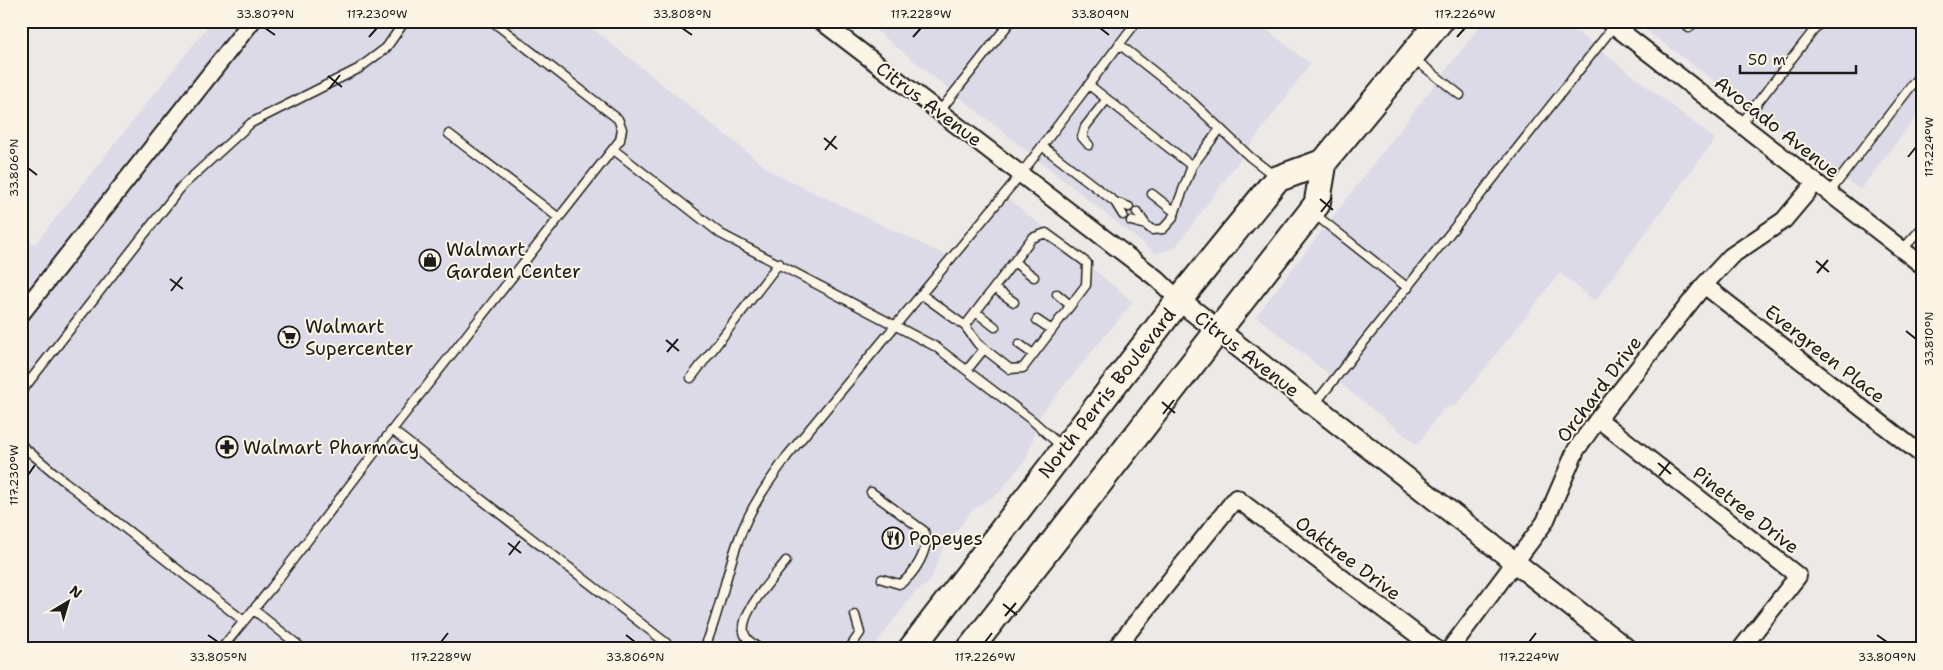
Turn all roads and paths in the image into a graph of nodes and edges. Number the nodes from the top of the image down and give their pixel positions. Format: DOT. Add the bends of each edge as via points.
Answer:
graph roads {
  1 [pos="252,21"];
  2 [pos="405,21"];
  3 [pos="492,21"];
  4 [pos="821,21"];
  5 [pos="1011,21"];
  6 [pos="1137,21"];
  7 [pos="1440,21"];
  8 [pos="1681,21"];
  9 [pos="1694,21"];
  10 [pos="1822,21"];
  11 [pos="1911,21"];
  12 [pos="1620,26"];
  13 [pos="1922,30"];
  14 [pos="1119,44"];
  15 [pos="1411,57"];
  16 [pos="1922,72"];
  17 [pos="1088,85"];
  18 [pos="1460,95"];
  19 [pos="1107,99"];
  20 [pos="939,112"];
  21 [pos="1741,124"];
  22 [pos="1220,129"];
  23 [pos="449,134"];
  24 [pos="1089,145"];
  25 [pos="1042,146"];
  26 [pos="614,150"];
  27 [pos="1324,162"];
  28 [pos="1192,166"];
  29 [pos="1021,174"];
  30 [pos="1278,178"];
  31 [pos="1816,182"];
  32 [pos="1830,193"];
  33 [pos="1152,194"];
  34 [pos="1115,202"];
  35 [pos="1129,207"];
  36 [pos="1137,212"];
  37 [pos="1175,212"];
  38 [pos="1311,212"];
  39 [pos="1123,215"];
  40 [pos="559,218"];
  41 [pos="1131,221"];
  42 [pos="1146,225"];
  43 [pos="1922,228"];
  44 [pos="1902,250"];
  45 [pos="1014,262"];
  46 [pos="779,263"];
  47 [pos="1922,265"];
  48 [pos="1034,277"];
  49 [pos="1704,285"];
  50 [pos="994,288"];
  51 [pos="1408,288"];
  52 [pos="921,294"];
  53 [pos="1057,294"];
  54 [pos="1179,300"];
  55 [pos="1014,302"];
  56 [pos="1070,305"];
  57 [pos="976,312"];
  58 [pos="21,314"];
  59 [pos="1037,320"];
  60 [pos="896,324"];
  61 [pos="965,326"];
  62 [pos="995,326"];
  63 [pos="1052,330"];
  64 [pos="1217,331"];
  65 [pos="1019,344"];
  66 [pos="984,349"];
  67 [pos="1033,354"];
  68 [pos="967,370"];
  69 [pos="691,378"];
  70 [pos="21,392"];
  71 [pos="1313,406"];
  72 [pos="1598,420"];
  73 [pos="392,430"];
  74 [pos="21,444"];
  75 [pos="1064,448"];
  76 [pos="1922,455"];
  77 [pos="871,492"];
  78 [pos="786,561"];
  79 [pos="1514,562"];
  80 [pos="882,579"];
  81 [pos="254,610"];
  82 [pos="855,615"];
  83 [pos="244,621"];
  84 [pos="221,649"];
  85 [pos="303,649"];
  86 [pos="674,649"];
  87 [pos="704,649"];
  88 [pos="760,649"];
  89 [pos="849,649"];
  90 [pos="911,649"];
  91 [pos="970,649"];
  92 [pos="1115,649"];
  93 [pos="1436,649"];
  94 [pos="1450,649"];
  95 [pos="1626,649"];
  96 [pos="1741,649"];
  1 -- 58 [label="street"];
  2 -- 70 [label="lane" via="386,48 365,64 251,123 182,186"];
  3 -- 26 [label="lane" via="618,119 622,129"];
  4 -- 20 [label="street, Citrus Avenue"];
  5 -- 20 [label="lane"];
  6 -- 14 [label="lane"];
  7 -- 15 [label="main road"];
  8 -- 9 [label="lane" via="1689,28"];
  10 -- 21 [label="lane"];
  11 -- 13 [label="lane"];
  12 -- 21 [label="street, Avocado Avenue"];
  12 -- 51 [label="lane"];
  14 -- 17 [label="lane"];
  14 -- 22 [label="lane" via="1191,101"];
  15 -- 18 [label="lane"];
  15 -- 27 [label="main road"];
  16 -- 32 [label="lane"];
  17 -- 19 [label="lane"];
  17 -- 25 [label="lane"];
  19 -- 24 [label="lane" via="1085,127 1082,137"];
  19 -- 28 [label="lane"];
  20 -- 29 [label="street, Citrus Avenue"];
  21 -- 31 [label="street, Avocado Avenue"];
  22 -- 28 [label="lane"];
  22 -- 30 [label="lane"];
  23 -- 40 [label="lane"];
  25 -- 29 [label="lane"];
  25 -- 34 [label="lane"];
  26 -- 40 [label="lane"];
  26 -- 46 [label="lane" via="721,234"];
  27 -- 30 [label="main road"];
  27 -- 38 [label="main road" via="1317,204"];
  28 -- 37 [label="lane"];
  29 -- 52 [label="lane"];
  29 -- 54 [label="street, Citrus Avenue" via="1156,278"];
  30 -- 54 [label="main road, North Perris Boulevard"];
  31 -- 32 [label="street, Avocado Avenue"];
  31 -- 49 [label="street, Orchard Drive" via="1784,220 1731,256"];
  32 -- 44 [label="street, Avocado Avenue"];
  33 -- 37 [label="lane"];
  34 -- 35 [label="lane"];
  34 -- 39 [label="lane"];
  36 -- 42 [label="lane"];
  37 -- 42 [label="lane" via="1163,229 1152,230"];
  38 -- 51 [label="lane"];
  38 -- 64 [label="main road"];
  40 -- 73 [label="lane"];
  41 -- 42 [label="lane"];
  43 -- 44 [label="lane"];
  44 -- 47 [label="street, Avocado Avenue"];
  45 -- 48 [label="lane"];
  45 -- 50 [label="lane"];
  45 -- 56 [label="lane" via="1032,238 1046,233 1087,263 1086,285"];
  46 -- 60 [label="lane"];
  46 -- 69 [label="lane"];
  49 -- 72 [label="street, Orchard Drive"];
  49 -- 76 [label="street, Evergreen Place"];
  50 -- 55 [label="lane"];
  50 -- 57 [label="lane"];
  51 -- 71 [label="lane"];
  52 -- 60 [label="lane"];
  52 -- 61 [label="lane"];
  53 -- 56 [label="lane"];
  54 -- 64 [label="street, Citrus Avenue"];
  54 -- 75 [label="main road, North Perris Boulevard"];
  56 -- 63 [label="lane"];
  57 -- 61 [label="lane"];
  57 -- 62 [label="lane"];
  59 -- 63 [label="lane"];
  60 -- 68 [label="lane"];
  60 -- 87 [label="lane" via="788,455 761,493 742,531 716,622"];
  61 -- 66 [label="lane"];
  63 -- 67 [label="lane"];
  64 -- 71 [label="street, Citrus Avenue"];
  64 -- 91 [label="main road"];
  65 -- 67 [label="lane"];
  66 -- 67 [label="lane" via="1010,369 1023,368"];
  66 -- 68 [label="lane"];
  68 -- 75 [label="lane"];
  71 -- 79 [label="street, Citrus Avenue"];
  72 -- 79 [label="street, Orchard Drive" via="1576,450 1545,522"];
  72 -- 96 [label="street, Pinetree Drive" via="1798,576"];
  73 -- 81 [label="lane"];
  73 -- 86 [label="lane"];
  74 -- 83 [label="lane"];
  75 -- 90 [label="main road, North Perris Boulevard"];
  77 -- 80 [label="lane" via="927,535 927,544 911,576 899,584"];
  78 -- 88 [label="lane" via="746,615 746,638"];
  79 -- 94 [label="street, Orchard Drive"];
  79 -- 95 [label="street, Citrus Avenue"];
  81 -- 83 [label="lane"];
  81 -- 85 [label="lane"];
  82 -- 89 [label="lane" via="860,633"];
  83 -- 84 [label="lane"];
  92 -- 93 [label="street, Oaktree Drive" via="1236,498"];
}
